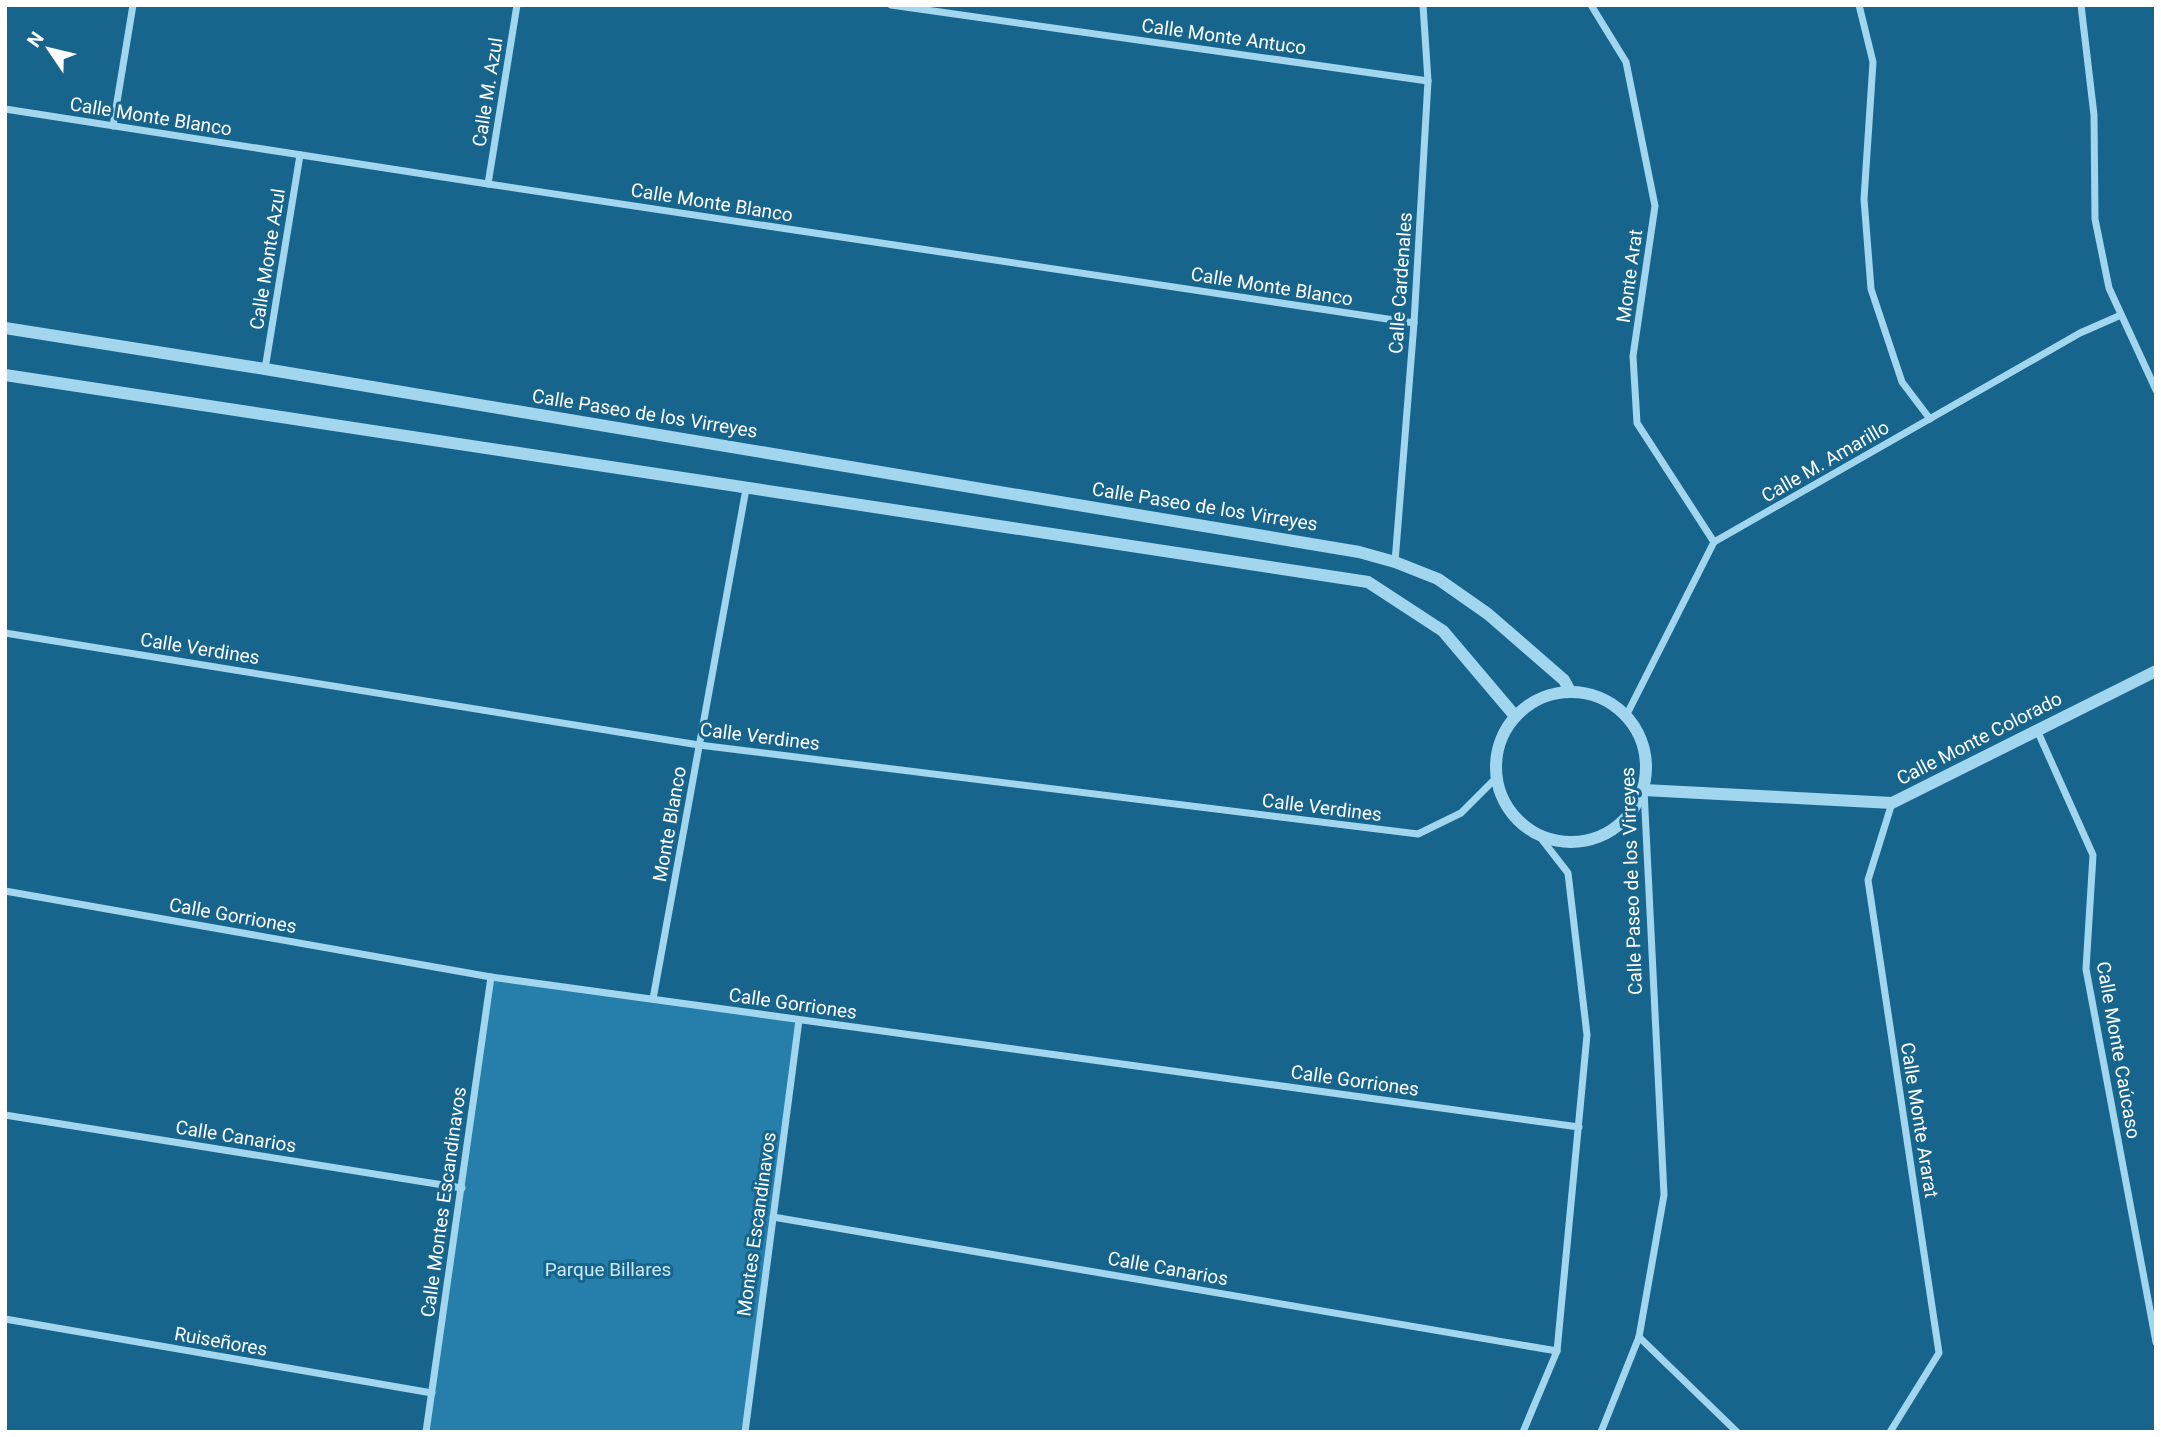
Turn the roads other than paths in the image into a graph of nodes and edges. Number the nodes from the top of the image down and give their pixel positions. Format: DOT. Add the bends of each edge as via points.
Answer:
graph roads {
  1 [pos="133,5"];
  2 [pos="517,5"];
  3 [pos="891,5"];
  4 [pos="1423,5"];
  5 [pos="1591,5"];
  6 [pos="1859,5"];
  7 [pos="2081,5"];
  8 [pos="1428,81"];
  9 [pos="5,108"];
  10 [pos="113,126"];
  11 [pos="300,155"];
  12 [pos="488,184"];
  13 [pos="2121,315"];
  14 [pos="1414,323"];
  15 [pos="5,328"];
  16 [pos="265,369"];
  17 [pos="5,375"];
  18 [pos="2156,390"];
  19 [pos="1930,419"];
  20 [pos="746,489"];
  21 [pos="1714,542"];
  22 [pos="1395,562"];
  23 [pos="5,633"];
  24 [pos="2156,671"];
  25 [pos="1570,691"];
  26 [pos="1627,714"];
  27 [pos="1515,716"];
  28 [pos="2038,730"];
  29 [pos="699,745"];
  30 [pos="1495,779"];
  31 [pos="1644,790"];
  32 [pos="1892,803"];
  33 [pos="1540,837"];
  34 [pos="5,891"];
  35 [pos="491,977"];
  36 [pos="653,999"];
  37 [pos="799,1020"];
  38 [pos="5,1115"];
  39 [pos="1579,1127"];
  40 [pos="461,1188"];
  41 [pos="773,1217"];
  42 [pos="5,1319"];
  43 [pos="1639,1337"];
  44 [pos="2156,1342"];
  45 [pos="1557,1351"];
  46 [pos="432,1393"];
  47 [pos="426,1432"];
  48 [pos="745,1432"];
  49 [pos="1523,1432"];
  50 [pos="1601,1432"];
  51 [pos="1737,1432"];
  52 [pos="1889,1432"];
  1 -- 10 [label="street"];
  2 -- 12 [label="street, Calle M. Azul"];
  3 -- 8 [label="street, Calle Monte Antuco"];
  4 -- 8 [label="street, Calle Cardenales"];
  5 -- 21 [label="street, Monte Arat" via="1626,62 1655,205 1633,356 1637,423"];
  6 -- 19 [label="street" via="1873,62 1864,198 1871,289 1902,382"];
  7 -- 13 [label="street" via="2094,115 2095,219 2109,288"];
  8 -- 14 [label="street, Calle Cardenales"];
  9 -- 10 [label="street, Calle Monte Blanco"];
  10 -- 11 [label="street, Calle Monte Blanco"];
  11 -- 12 [label="street, Calle Monte Blanco"];
  11 -- 16 [label="street, Calle Monte Azul"];
  12 -- 14 [label="street, Calle Monte Blanco"];
  13 -- 18 [label="street"];
  13 -- 19 [label="street, Calle M. Amarillo" via="2080,333"];
  14 -- 22 [label="street, Calle Cardenales"];
  15 -- 16 [label="street, Calle Paseo de los Virreyes"];
  16 -- 22 [label="street, Calle Paseo de los Virreyes" via="1359,552"];
  17 -- 20 [label="street"];
  19 -- 21 [label="street, Calle M. Amarillo"];
  20 -- 27 [label="street" via="1368,582 1443,631"];
  20 -- 29 [label="street, Monte Blanco"];
  21 -- 26 [label="street"];
  22 -- 25 [label="street, Calle Paseo de los Virreyes" via="1438,579 1488,614 1564,680"];
  23 -- 29 [label="street, Calle Verdines"];
  24 -- 28 [label="street, Calle Monte Colorado"];
  25 -- 26 [label="street, Calle Paseo de los Virreyes" via="1601,696"];
  25 -- 27 [label="street" via="1540,697"];
  26 -- 31 [label="street, Calle Paseo de los Virreyes" via="1646,750"];
  27 -- 30 [label="street" via="1498,745"];
  28 -- 32 [label="street, Calle Monte Colorado"];
  28 -- 44 [label="street, Calle Monte Caúcaso" via="2093,855 2086,969"];
  29 -- 30 [label="street, Calle Verdines" via="1418,834 1461,813"];
  29 -- 36 [label="street, Monte Blanco"];
  30 -- 33 [label="street" via="1510,814"];
  31 -- 32 [label="street, Calle Monte Colorado"];
  31 -- 33 [label="street" via="1629,818 1602,837 1571,844"];
  31 -- 43 [label="street, Calle Paseo de los Virreyes" via="1664,1195"];
  32 -- 52 [label="street, Calle Monte Ararat" via="1868,880 1939,1353"];
  33 -- 39 [label="street" via="1568,873 1587,1035"];
  34 -- 35 [label="street, Calle Gorriones"];
  35 -- 36 [label="street, Calle Gorriones"];
  35 -- 40 [label="street, Calle Montes Escandinavos"];
  36 -- 37 [label="street, Calle Gorriones"];
  37 -- 39 [label="street, Calle Gorriones"];
  37 -- 41 [label="street, Montes Escandinavos"];
  38 -- 40 [label="street, Calle Canarios"];
  39 -- 45 [label="street"];
  40 -- 46 [label="street, Calle Montes Escandinavos"];
  41 -- 45 [label="street, Calle Canarios"];
  41 -- 48 [label="street, Montes Escandinavos"];
  42 -- 46 [label="street, Ruiseñores"];
  43 -- 50 [label="street, Calle Paseo de los Virreyes"];
  43 -- 51 [label="street"];
  45 -- 49 [label="street"];
  46 -- 47 [label="street, Calle Montes Escandinavos"];
}
